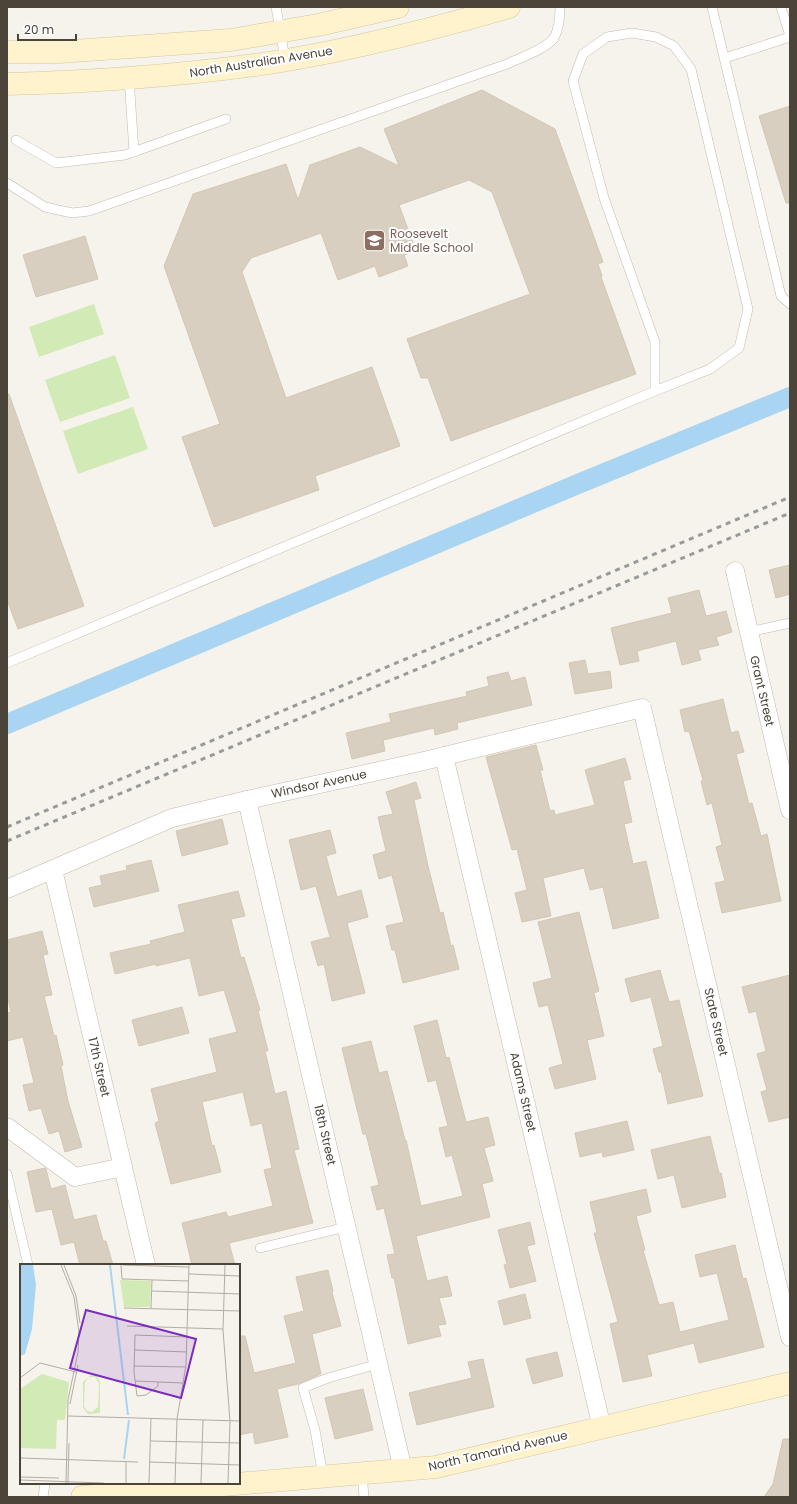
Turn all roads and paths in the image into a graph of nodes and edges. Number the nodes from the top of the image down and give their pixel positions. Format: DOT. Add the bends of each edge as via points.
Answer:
graph roads {
  1 [pos="276,7"];
  2 [pos="398,7"];
  3 [pos="509,7"];
  4 [pos="560,7"];
  5 [pos="712,7"];
  6 [pos="782,7"];
  7 [pos="280,32"];
  8 [pos="790,36"];
  9 [pos="7,52"];
  10 [pos="725,58"];
  11 [pos="285,59"];
  12 [pos="129,78"];
  13 [pos="7,84"];
  14 [pos="226,119"];
  15 [pos="16,140"];
  16 [pos="134,152"];
  17 [pos="7,182"];
  18 [pos="790,304"];
  19 [pos="655,391"];
  20 [pos="735,571"];
  21 [pos="790,623"];
  22 [pos="749,632"];
  23 [pos="7,663"];
  24 [pos="642,708"];
  25 [pos="444,756"];
  26 [pos="247,800"];
  27 [pos="790,810"];
  28 [pos="53,870"];
  29 [pos="7,890"];
  30 [pos="7,1126"];
  31 [pos="123,1167"];
  32 [pos="7,1174"];
  33 [pos="346,1227"];
  34 [pos="260,1248"];
  35 [pos="28,1264"];
  36 [pos="146,1264"];
  37 [pos="790,1337"];
  38 [pos="378,1364"];
  39 [pos="790,1383"];
  40 [pos="602,1428"];
  41 [pos="403,1470"];
  42 [pos="362,1473"];
  43 [pos="323,1476"];
  44 [pos="240,1482"];
  45 [pos="44,1484"];
  46 [pos="212,1484"];
  47 [pos="198,1485"];
  48 [pos="43,1497"];
  49 [pos="82,1497"];
  50 [pos="364,1497"];
  1 -- 7 [label="lane"];
  2 -- 7 [label="main road"];
  3 -- 11 [label="main road, North Australian Avenue" via="431,29 344,49"];
  4 -- 17 [label="lane" via="558,27 553,38 539,50 507,64 89,211 72,213 44,207"];
  5 -- 10 [label="lane"];
  6 -- 8 [label="lane"];
  7 -- 9 [label="main road" via="223,41 59,52"];
  7 -- 11 [label="lane"];
  8 -- 10 [label="lane"];
  10 -- 18 [label="lane" via="781,296"];
  11 -- 12 [label="main road, North Australian Avenue"];
  12 -- 13 [label="main road, North Australian Avenue"];
  12 -- 16 [label="lane"];
  14 -- 16 [label="lane"];
  15 -- 16 [label="lane" via="56,163"];
  19 -- 19 [label="lane" via="710,369 739,348 748,309 691,69 674,46 656,37 632,33 607,36 583,54 573,81 604,198 655,342"];
  19 -- 23 [label="lane"];
  20 -- 22 [label="street, Grant Street"];
  21 -- 22 [label="lane"];
  22 -- 27 [label="street, Grant Street"];
  24 -- 25 [label="street, Windsor Avenue"];
  24 -- 37 [label="street, State Street"];
  25 -- 26 [label="street, Windsor Avenue"];
  25 -- 40 [label="street, Adams Street"];
  26 -- 28 [label="street, Windsor Avenue" via="172,818"];
  26 -- 33 [label="street, 18th Street"];
  28 -- 29 [label="street, Windsor Avenue"];
  28 -- 31 [label="street, 17th Street"];
  30 -- 31 [label="street" via="75,1177"];
  31 -- 36 [label="street, 17th Street"];
  32 -- 35 [label="lane"];
  33 -- 34 [label="lane"];
  33 -- 38 [label="street, 18th Street"];
  38 -- 41 [label="street, 18th Street"];
  38 -- 43 [label="lane" via="303,1388 315,1430"];
  39 -- 40 [label="main road, North Tamarind Avenue"];
  40 -- 41 [label="main road, North Tamarind Avenue" via="436,1467"];
  41 -- 42 [label="main road, North Tamarind Avenue"];
  42 -- 43 [label="main road, North Tamarind Avenue"];
  42 -- 50 [label="lane"];
  43 -- 44 [label="main road, North Tamarind Avenue"];
  45 -- 48 [label="lane"];
  46 -- 47 [label="main road, North Tamarind Avenue"];
  47 -- 49 [label="main road, North Tamarind Avenue"];
}
